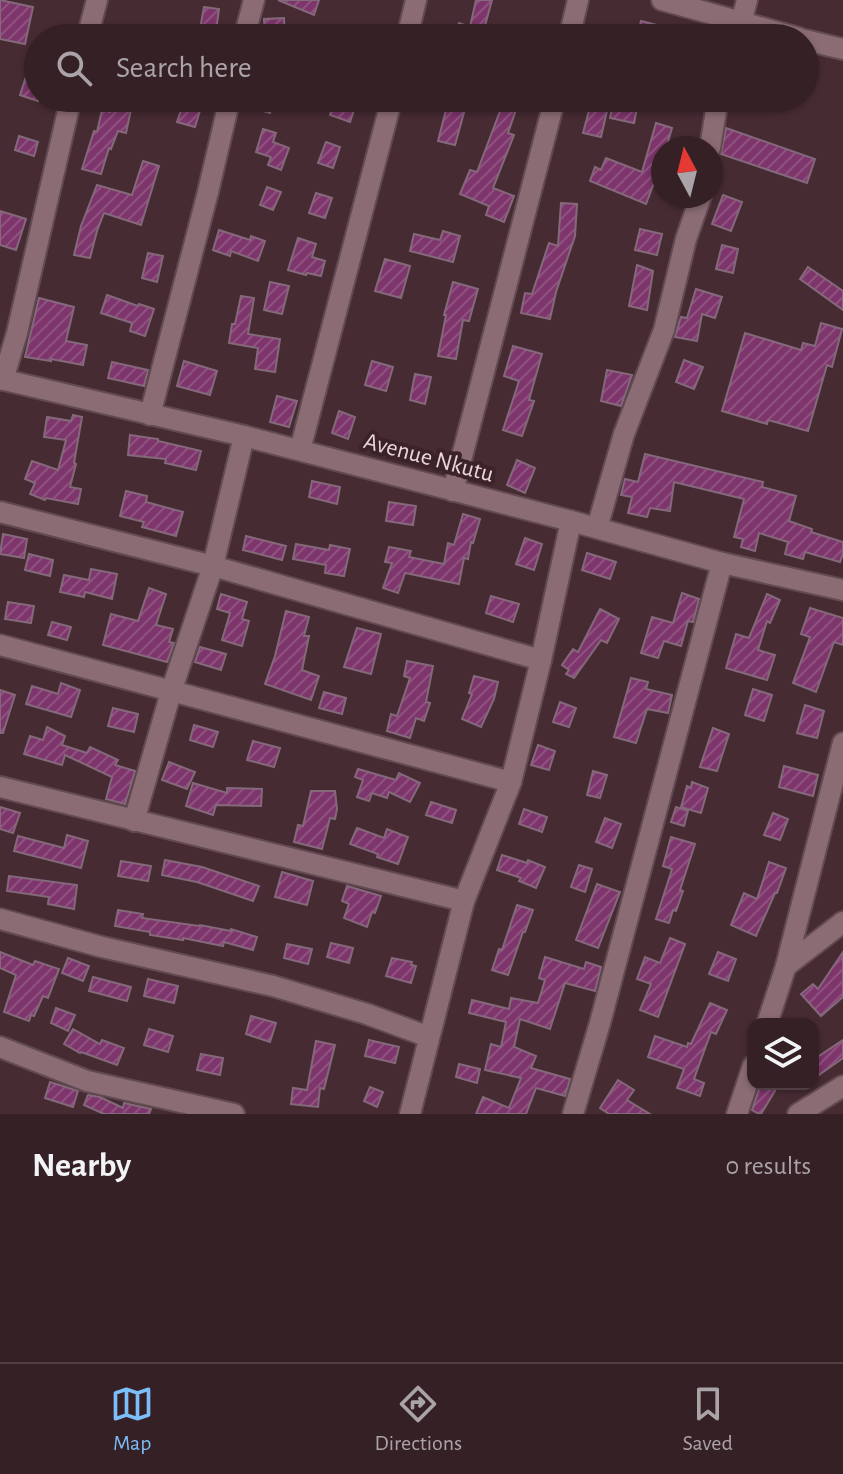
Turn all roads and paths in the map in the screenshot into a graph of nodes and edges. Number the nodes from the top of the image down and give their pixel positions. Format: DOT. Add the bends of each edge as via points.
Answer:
graph roads {
  1 [pos="97,0"];
  2 [pos="254,0"];
  3 [pos="416,0"];
  4 [pos="578,0"];
  5 [pos="662,0"];
  6 [pos="747,0"];
  7 [pos="91,24"];
  8 [pos="248,24"];
  9 [pos="410,24"];
  10 [pos="572,24"];
  11 [pos="722,24"];
  12 [pos="741,24"];
  13 [pos="819,43"];
  14 [pos="843,49"];
  15 [pos="68,112"];
  16 [pos="227,112"];
  17 [pos="388,112"];
  18 [pos="551,112"];
  19 [pos="716,112"];
  20 [pos="712,136"];
  21 [pos="697,208"];
  22 [pos="1,380"];
  23 [pos="150,415"];
  24 [pos="244,436"];
  25 [pos="300,450"];
  26 [pos="453,491"];
  27 [pos="0,512"];
  28 [pos="571,521"];
  29 [pos="597,528"];
  30 [pos="722,563"];
  31 [pos="213,566"];
  32 [pos="843,590"];
  33 [pos="0,645"];
  34 [pos="541,660"];
  35 [pos="171,692"];
  36 [pos="843,743"];
  37 [pos="511,782"];
  38 [pos="0,787"];
  39 [pos="134,821"];
  40 [pos="464,901"];
  41 [pos="0,919"];
  42 [pos="843,922"];
  43 [pos="786,966"];
  44 [pos="769,1018"];
  45 [pos="429,1037"];
  46 [pos="0,1047"];
  47 [pos="747,1084"];
  48 [pos="843,1086"];
  49 [pos="234,1114"];
  50 [pos="410,1114"];
  51 [pos="573,1114"];
  52 [pos="737,1114"];
  53 [pos="798,1114"];
  1 -- 7 [label="street"];
  2 -- 8 [label="street"];
  3 -- 9 [label="street"];
  4 -- 10 [label="street"];
  5 -- 11 [label="street"];
  6 -- 12 [label="street"];
  13 -- 14 [label="street"];
  15 -- 22 [label="street" via="17,333"];
  16 -- 23 [label="street"];
  17 -- 25 [label="street"];
  18 -- 26 [label="street"];
  19 -- 20 [label="street"];
  21 -- 29 [label="street" via="664,330 624,434"];
  22 -- 23 [label="street, Avenue Nkutu"];
  23 -- 24 [label="street, Avenue Nkutu"];
  24 -- 25 [label="street, Avenue Nkutu"];
  24 -- 31 [label="street"];
  25 -- 26 [label="street, Avenue Nkutu"];
  26 -- 28 [label="street, Avenue Nkutu"];
  27 -- 31 [label="street"];
  28 -- 29 [label="street, Avenue Nkutu"];
  28 -- 34 [label="street"];
  29 -- 30 [label="street, Avenue Nkutu"];
  30 -- 32 [label="street, Avenue Nkutu"];
  30 -- 51 [label="street"];
  31 -- 34 [label="street"];
  31 -- 35 [label="street"];
  33 -- 35 [label="street"];
  34 -- 37 [label="street"];
  35 -- 37 [label="street"];
  35 -- 39 [label="street"];
  36 -- 43 [label="street"];
  37 -- 40 [label="street"];
  38 -- 39 [label="street"];
  39 -- 40 [label="street"];
  40 -- 45 [label="street"];
  41 -- 45 [label="street" via="273,986"];
  42 -- 43 [label="street"];
  43 -- 44 [label="street"];
  45 -- 50 [label="street"];
  46 -- 49 [label="street" via="87,1081"];
  47 -- 52 [label="street"];
  48 -- 53 [label="street"];
}
